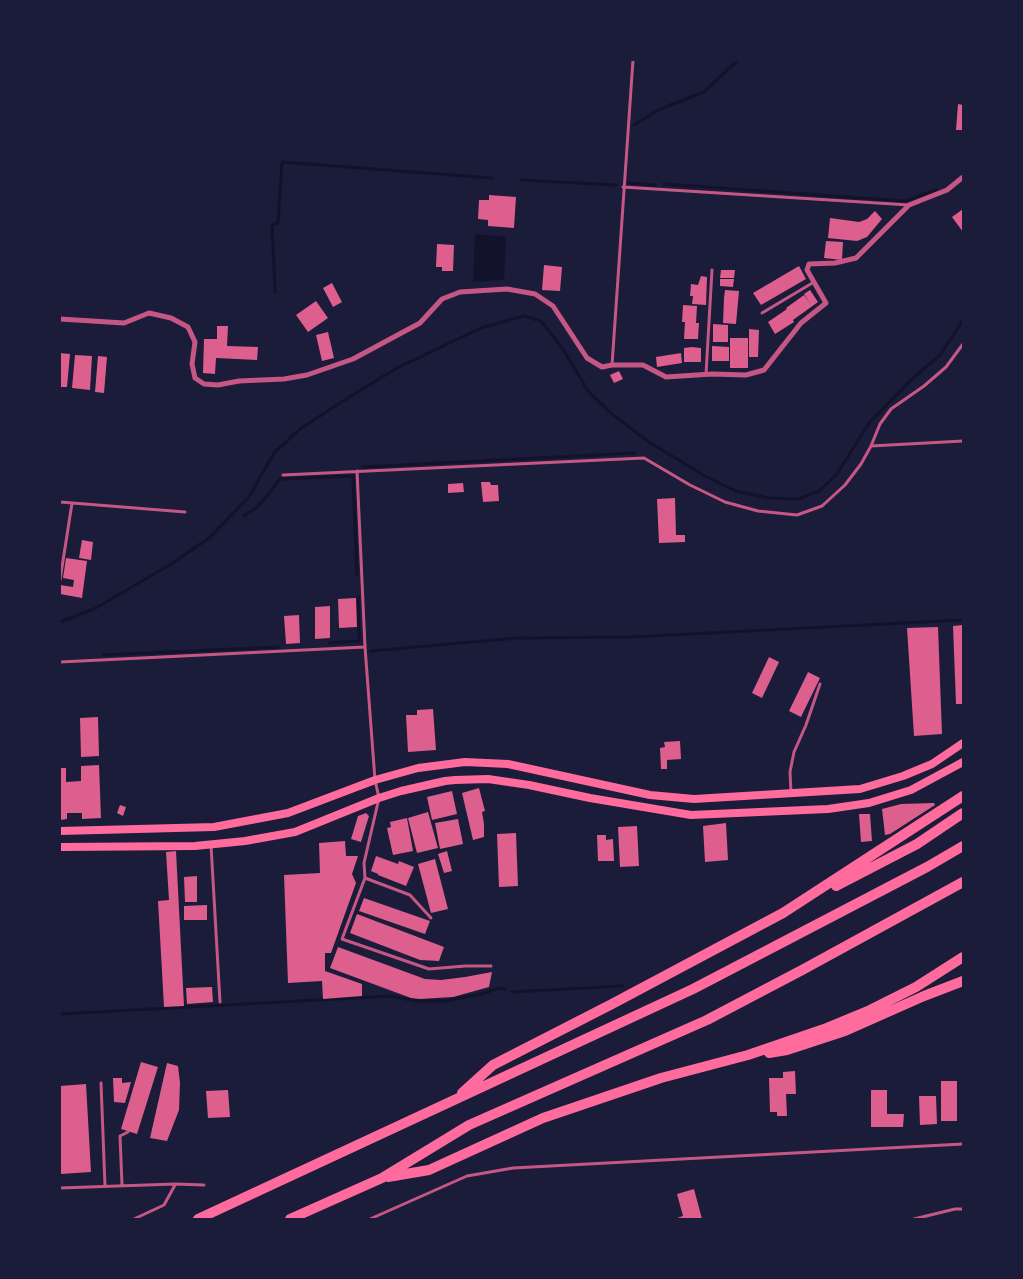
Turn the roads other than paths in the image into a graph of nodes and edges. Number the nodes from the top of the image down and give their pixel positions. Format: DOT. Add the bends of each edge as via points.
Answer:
graph roads {
  1 [pos="633,60"];
  2 [pos="963,177"];
  3 [pos="623,187"];
  4 [pos="908,205"];
  5 [pos="712,270"];
  6 [pos="814,282"];
  7 [pos="762,313"];
  8 [pos="60,319"];
  9 [pos="963,344"];
  10 [pos="612,365"];
  11 [pos="706,374"];
  12 [pos="963,441"];
  13 [pos="871,446"];
  14 [pos="357,471"];
  15 [pos="283,475"];
  16 [pos="60,502"];
  17 [pos="72,503"];
  18 [pos="185,512"];
  19 [pos="60,580"];
  20 [pos="365,647"];
  21 [pos="60,662"];
  22 [pos="820,684"];
  23 [pos="963,742"];
  24 [pos="963,762"];
  25 [pos="375,780"];
  26 [pos="791,793"];
  27 [pos="963,796"];
  28 [pos="379,798"];
  29 [pos="963,813"];
  30 [pos="60,831"];
  31 [pos="211,844"];
  32 [pos="963,846"];
  33 [pos="60,847"];
  34 [pos="365,878"];
  35 [pos="963,882"];
  36 [pos="783,913"];
  37 [pos="431,918"];
  38 [pos="963,957"];
  39 [pos="491,966"];
  40 [pos="963,981"];
  41 [pos="220,1002"];
  42 [pos="748,1055"];
  43 [pos="102,1083"];
  44 [pos="455,1100"];
  45 [pos="128,1132"];
  46 [pos="963,1144"];
  47 [pos="382,1178"];
  48 [pos="175,1184"];
  49 [pos="122,1185"];
  50 [pos="204,1185"];
  51 [pos="105,1186"];
  52 [pos="60,1188"];
  53 [pos="963,1209"];
  54 [pos="134,1219"];
  55 [pos="198,1219"];
  56 [pos="290,1219"];
  57 [pos="370,1219"];
  58 [pos="914,1219"];
  1 -- 3 [label="lane"];
  2 -- 4 [label="street" via="947,190"];
  3 -- 4 [label="lane"];
  3 -- 10 [label="lane"];
  4 -- 6 [label="street" via="856,258 809,264 807,270"];
  5 -- 11 [label="lane"];
  6 -- 7 [label="lane"];
  6 -- 11 [label="street" via="826,303 800,323 764,370 746,375"];
  8 -- 10 [label="street" via="124,323 149,313 171,318 188,327 195,342 192,364 195,378 204,384 218,385 307,375 353,359 420,323 442,299 460,292 507,289 535,294 553,306 587,358 602,367"];
  9 -- 13 [label="lane" via="946,367 891,409 880,424"];
  10 -- 11 [label="street" via="643,366 666,377"];
  12 -- 13 [label="lane"];
  13 -- 14 [label="lane" via="845,485 822,506 797,515 725,502 644,458"];
  14 -- 15 [label="lane"];
  14 -- 20 [label="lane"];
  16 -- 17 [label="lane"];
  17 -- 18 [label="lane"];
  17 -- 19 [label="lane"];
  20 -- 21 [label="lane"];
  20 -- 25 [label="lane"];
  22 -- 26 [label="lane" via="794,752 790,772"];
  23 -- 26 [label="main road" via="932,764 860,789"];
  24 -- 28 [label="main road" via="911,790 869,803 828,809 691,815 488,779 445,781"];
  25 -- 26 [label="main road" via="418,768 465,762 508,764 650,795 694,799"];
  25 -- 28 [label="lane"];
  25 -- 30 [label="main road" via="288,812 214,826"];
  27 -- 36 [label="highway"];
  28 -- 31 [label="main road" via="295,832"];
  28 -- 34 [label="lane" via="364,863"];
  29 -- 36 [label="highway" via="917,844"];
  31 -- 33 [label="main road"];
  31 -- 41 [label="lane"];
  32 -- 44 [label="highway" via="928,868 693,989"];
  34 -- 37 [label="lane" via="410,895"];
  34 -- 39 [label="lane" via="342,939 429,969"];
  35 -- 47 [label="highway" via="707,1020 470,1126"];
  36 -- 44 [label="highway" via="493,1064"];
  38 -- 42 [label="highway" via="916,987 870,1010"];
  40 -- 42 [label="highway" via="845,1031 787,1050"];
  42 -- 47 [label="highway" via="661,1078 543,1118 429,1170"];
  43 -- 51 [label="lane"];
  44 -- 55 [label="highway"];
  45 -- 49 [label="lane" via="120,1136"];
  46 -- 57 [label="lane" via="513,1168 467,1176"];
  47 -- 56 [label="highway"];
  48 -- 49 [label="lane"];
  48 -- 50 [label="lane"];
  48 -- 54 [label="lane" via="164,1205"];
  49 -- 51 [label="lane"];
  51 -- 52 [label="lane"];
  53 -- 58 [label="lane"];
}
